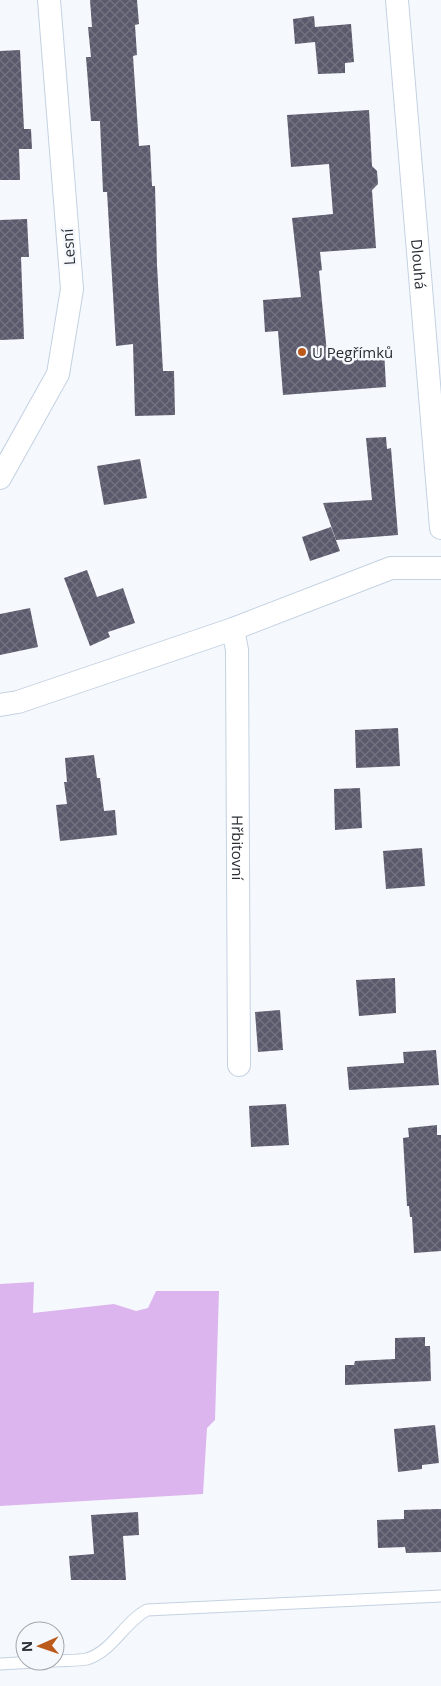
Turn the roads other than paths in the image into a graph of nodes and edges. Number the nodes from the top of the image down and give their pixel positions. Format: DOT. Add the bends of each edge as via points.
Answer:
graph roads {
  1 [pos="49,0"];
  2 [pos="397,0"];
  3 [pos="433,318"];
  4 [pos="0,478"];
  5 [pos="441,528"];
  6 [pos="441,568"];
  7 [pos="233,629"];
  8 [pos="0,705"];
  9 [pos="239,1065"];
  10 [pos="441,1596"];
  11 [pos="65,1660"];
  12 [pos="15,1663"];
  13 [pos="0,1664"];
  1 -- 4 [label="street, Lesní" via="72,289 58,374"];
  2 -- 3 [label="street, Dlouhá" via="414,209"];
  3 -- 5 [label="street, Dlouhá"];
  6 -- 7 [label="street" via="391,568"];
  7 -- 8 [label="street" via="18,702"];
  7 -- 9 [label="street, Hřbitovní" via="237,650"];
  10 -- 11 [label="lane" via="147,1610 104,1650 85,1659"];
  12 -- 13 [label="lane"];
}
